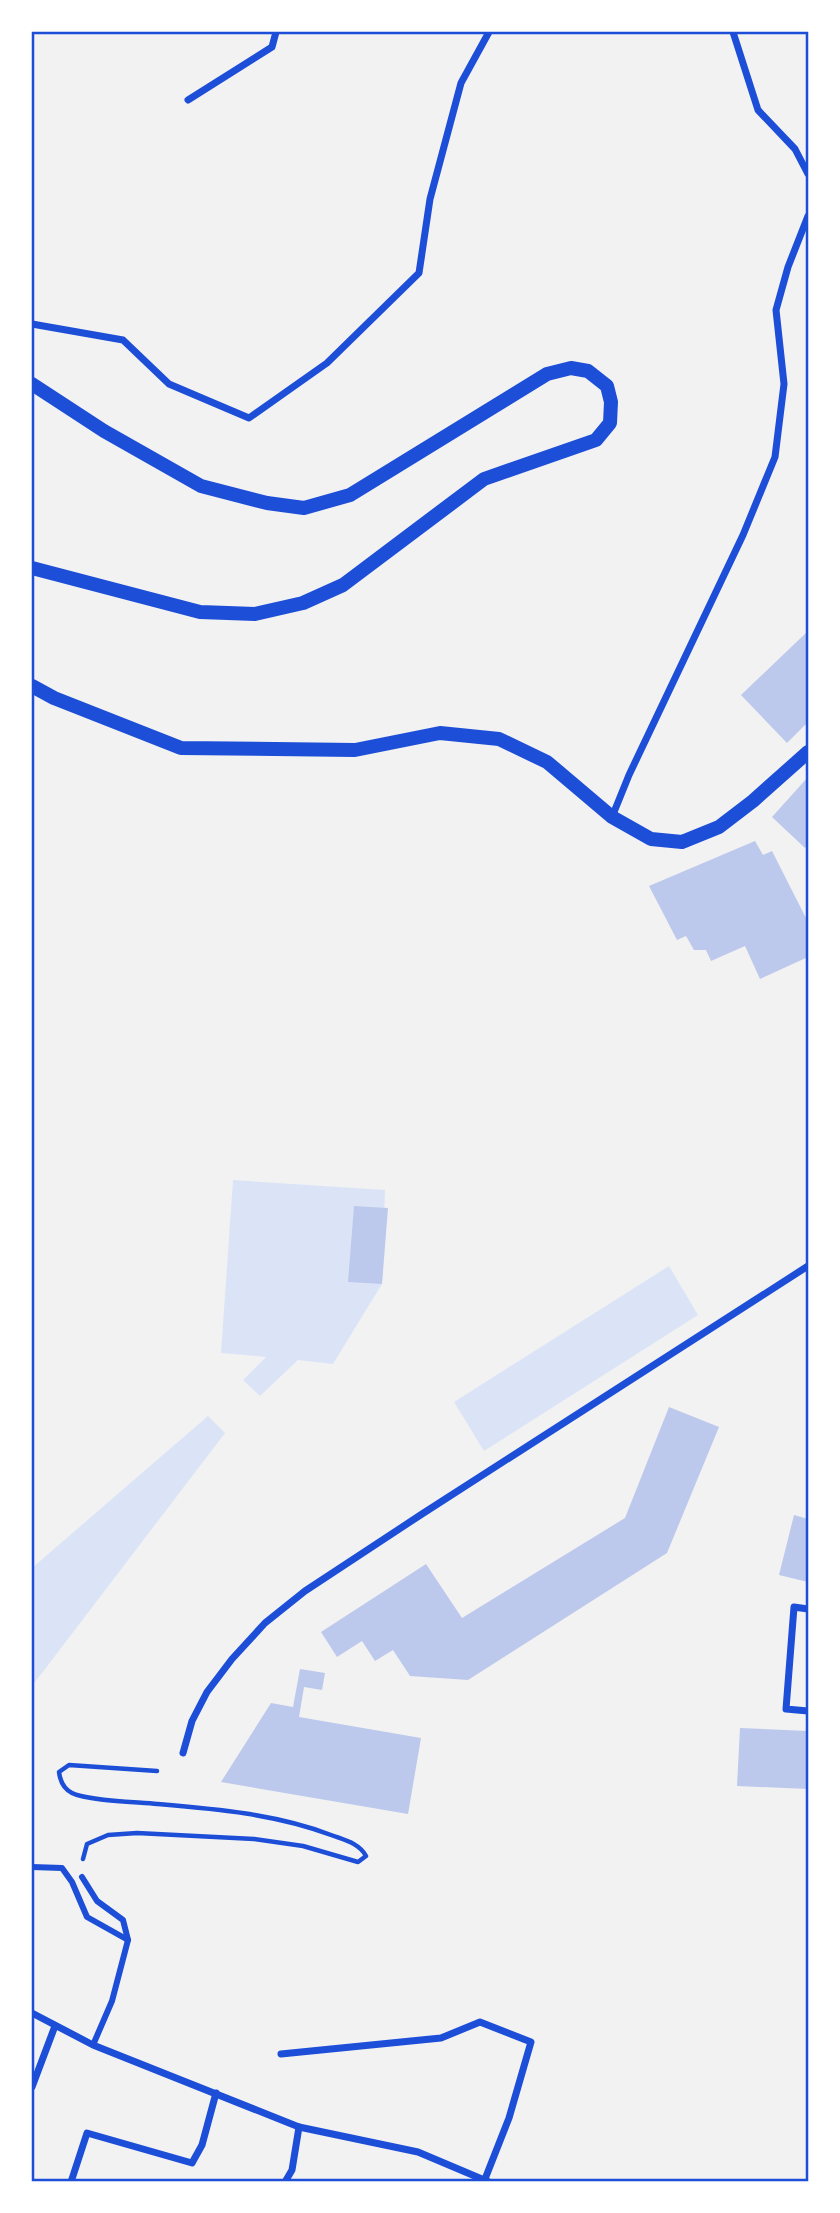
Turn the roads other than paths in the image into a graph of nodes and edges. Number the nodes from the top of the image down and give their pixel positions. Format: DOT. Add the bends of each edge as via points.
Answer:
graph roads {
  1 [pos="276,32"];
  2 [pos="489,32"];
  3 [pos="733,32"];
  4 [pos="188,100"];
  5 [pos="808,174"];
  6 [pos="808,216"];
  7 [pos="32,324"];
  8 [pos="32,384"];
  9 [pos="32,568"];
  10 [pos="32,686"];
  11 [pos="808,752"];
  12 [pos="612,817"];
  13 [pos="808,1266"];
  14 [pos="808,1609"];
  15 [pos="808,1712"];
  16 [pos="183,1753"];
  17 [pos="32,1867"];
  18 [pos="82,1877"];
  19 [pos="128,1940"];
  20 [pos="32,2013"];
  21 [pos="55,2026"];
  22 [pos="93,2045"];
  23 [pos="281,2054"];
  24 [pos="32,2087"];
  25 [pos="216,2093"];
  26 [pos="299,2127"];
  27 [pos="487,2180"];
  28 [pos="71,2182"];
  29 [pos="285,2182"];
  1 -- 4 [label="street" via="272,47"];
  2 -- 7 [label="street" via="461,83 430,200 419,273 327,363 249,418 169,384 123,340"];
  3 -- 5 [label="street" via="758,110 795,149"];
  6 -- 12 [label="street" via="776,310 784,384 775,457"];
  8 -- 9 [label="main road" via="201,485 304,508 350,495 547,374 571,368 588,371 607,386 611,402 610,423 596,440 484,479 343,585 303,603 255,614 200,612"];
  10 -- 12 [label="main road" via="181,748 355,750 440,733 499,739 547,762"];
  11 -- 12 [label="main road" via="719,827 682,842 651,839"];
  13 -- 16 [label="street" via="306,1591 265,1623 232,1659 207,1692"];
  14 -- 15 [label="street" via="794,1607 786,1709"];
  17 -- 19 [label="street" via="62,1868 87,1917"];
  18 -- 19 [label="street" via="97,1901 123,1920"];
  19 -- 22 [label="street"];
  20 -- 21 [label="street"];
  21 -- 22 [label="street"];
  21 -- 24 [label="street"];
  22 -- 25 [label="street"];
  23 -- 27 [label="street" via="442,2038 480,2022 531,2042"];
  25 -- 26 [label="street"];
  25 -- 28 [label="street" via="202,2145 192,2163 87,2133"];
  26 -- 27 [label="street" via="418,2152"];
  26 -- 29 [label="street" via="292,2170"];
}
